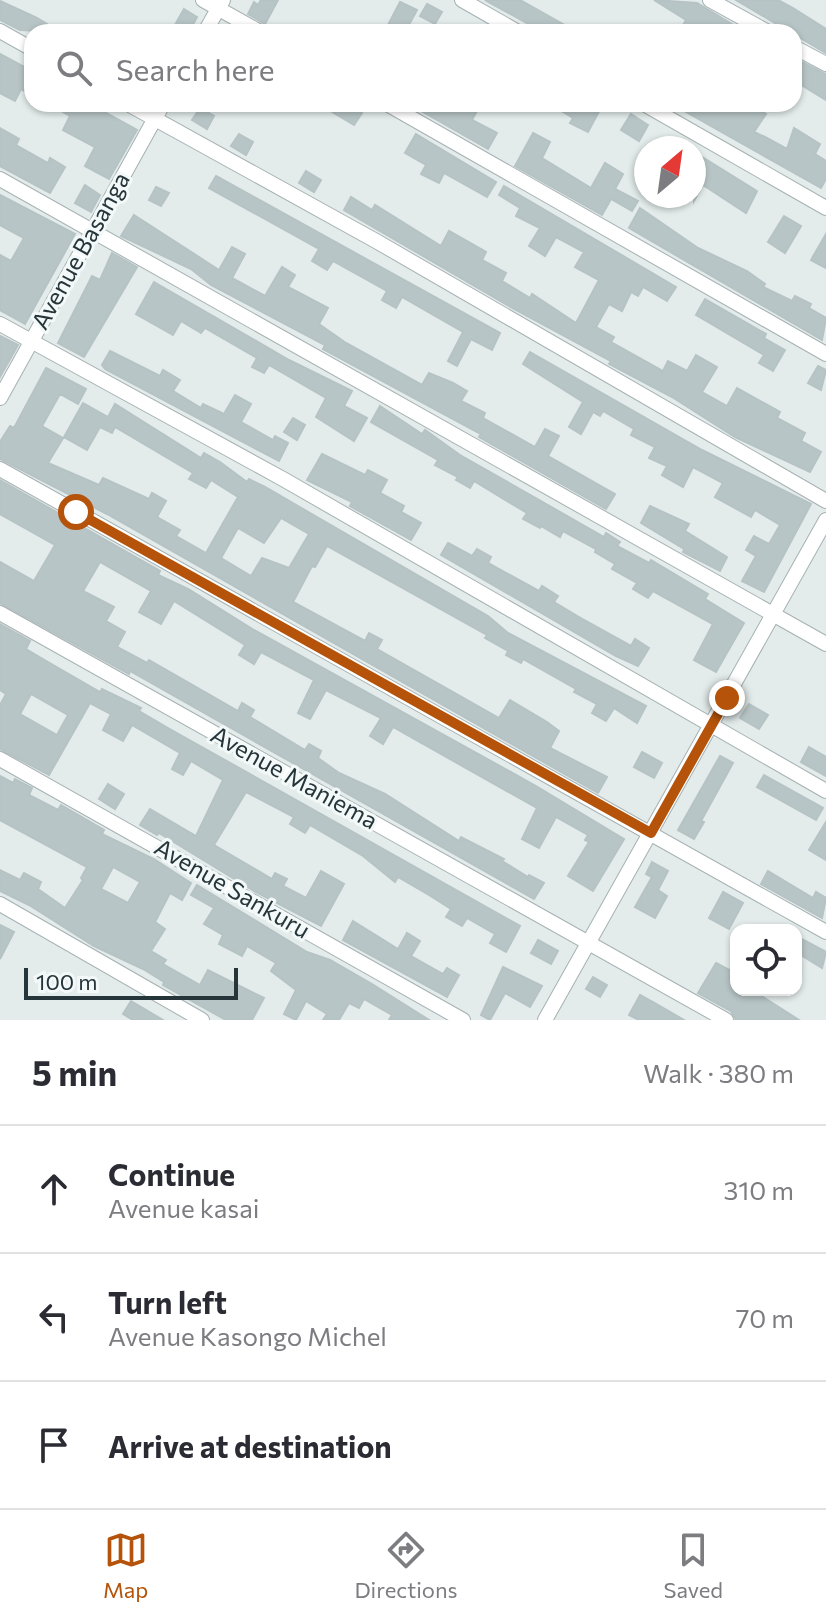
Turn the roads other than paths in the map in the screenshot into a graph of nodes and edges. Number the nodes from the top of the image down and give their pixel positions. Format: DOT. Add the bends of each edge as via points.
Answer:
graph roads {
  1 [pos="203,0"];
  2 [pos="462,0"];
  3 [pos="710,0"];
  4 [pos="221,4"];
  5 [pos="210,24"];
  6 [pos="249,24"];
  7 [pos="504,24"];
  8 [pos="754,24"];
  9 [pos="0,31"];
  10 [pos="24,44"];
  11 [pos="802,51"];
  12 [pos="826,64"];
  13 [pos="142,112"];
  14 [pos="158,112"];
  15 [pos="401,112"];
  16 [pos="658,112"];
  17 [pos="154,119"];
  18 [pos="0,179"];
  19 [pos="826,208"];
  20 [pos="92,231"];
  21 [pos="0,324"];
  22 [pos="30,342"];
  23 [pos="826,354"];
  24 [pos="0,398"];
  25 [pos="0,469"];
  26 [pos="826,501"];
  27 [pos="826,520"];
  28 [pos="0,613"];
  29 [pos="774,614"];
  30 [pos="826,644"];
  31 [pos="711,726"];
  32 [pos="0,759"];
  33 [pos="826,791"];
  34 [pos="651,833"];
  35 [pos="0,904"];
  36 [pos="826,932"];
  37 [pos="588,944"];
  38 [pos="202,1020"];
  39 [pos="463,1020"];
  40 [pos="545,1020"];
  41 [pos="726,1020"];
  1 -- 4 [label="street"];
  2 -- 7 [label="street"];
  3 -- 8 [label="street"];
  4 -- 5 [label="street"];
  4 -- 6 [label="street"];
  9 -- 10 [label="street"];
  11 -- 12 [label="street"];
  13 -- 17 [label="street"];
  14 -- 17 [label="street, Avenue Basanga"];
  15 -- 23 [label="street"];
  16 -- 19 [label="street"];
  17 -- 20 [label="street, Avenue Basanga"];
  17 -- 26 [label="street"];
  18 -- 20 [label="street"];
  20 -- 22 [label="street, Avenue Basanga"];
  20 -- 29 [label="street"];
  21 -- 22 [label="street"];
  22 -- 24 [label="street, Avenue Basanga"];
  22 -- 31 [label="street" via="283,479"];
  25 -- 34 [label="street"];
  27 -- 29 [label="street"];
  28 -- 37 [label="street, Avenue Maniema"];
  29 -- 30 [label="street"];
  29 -- 31 [label="street"];
  31 -- 33 [label="street"];
  31 -- 34 [label="street"];
  32 -- 39 [label="street, Avenue Sankuru"];
  34 -- 36 [label="street"];
  34 -- 37 [label="street"];
  35 -- 38 [label="street"];
  37 -- 40 [label="street"];
  37 -- 41 [label="street, Avenue Maniema"];
}
